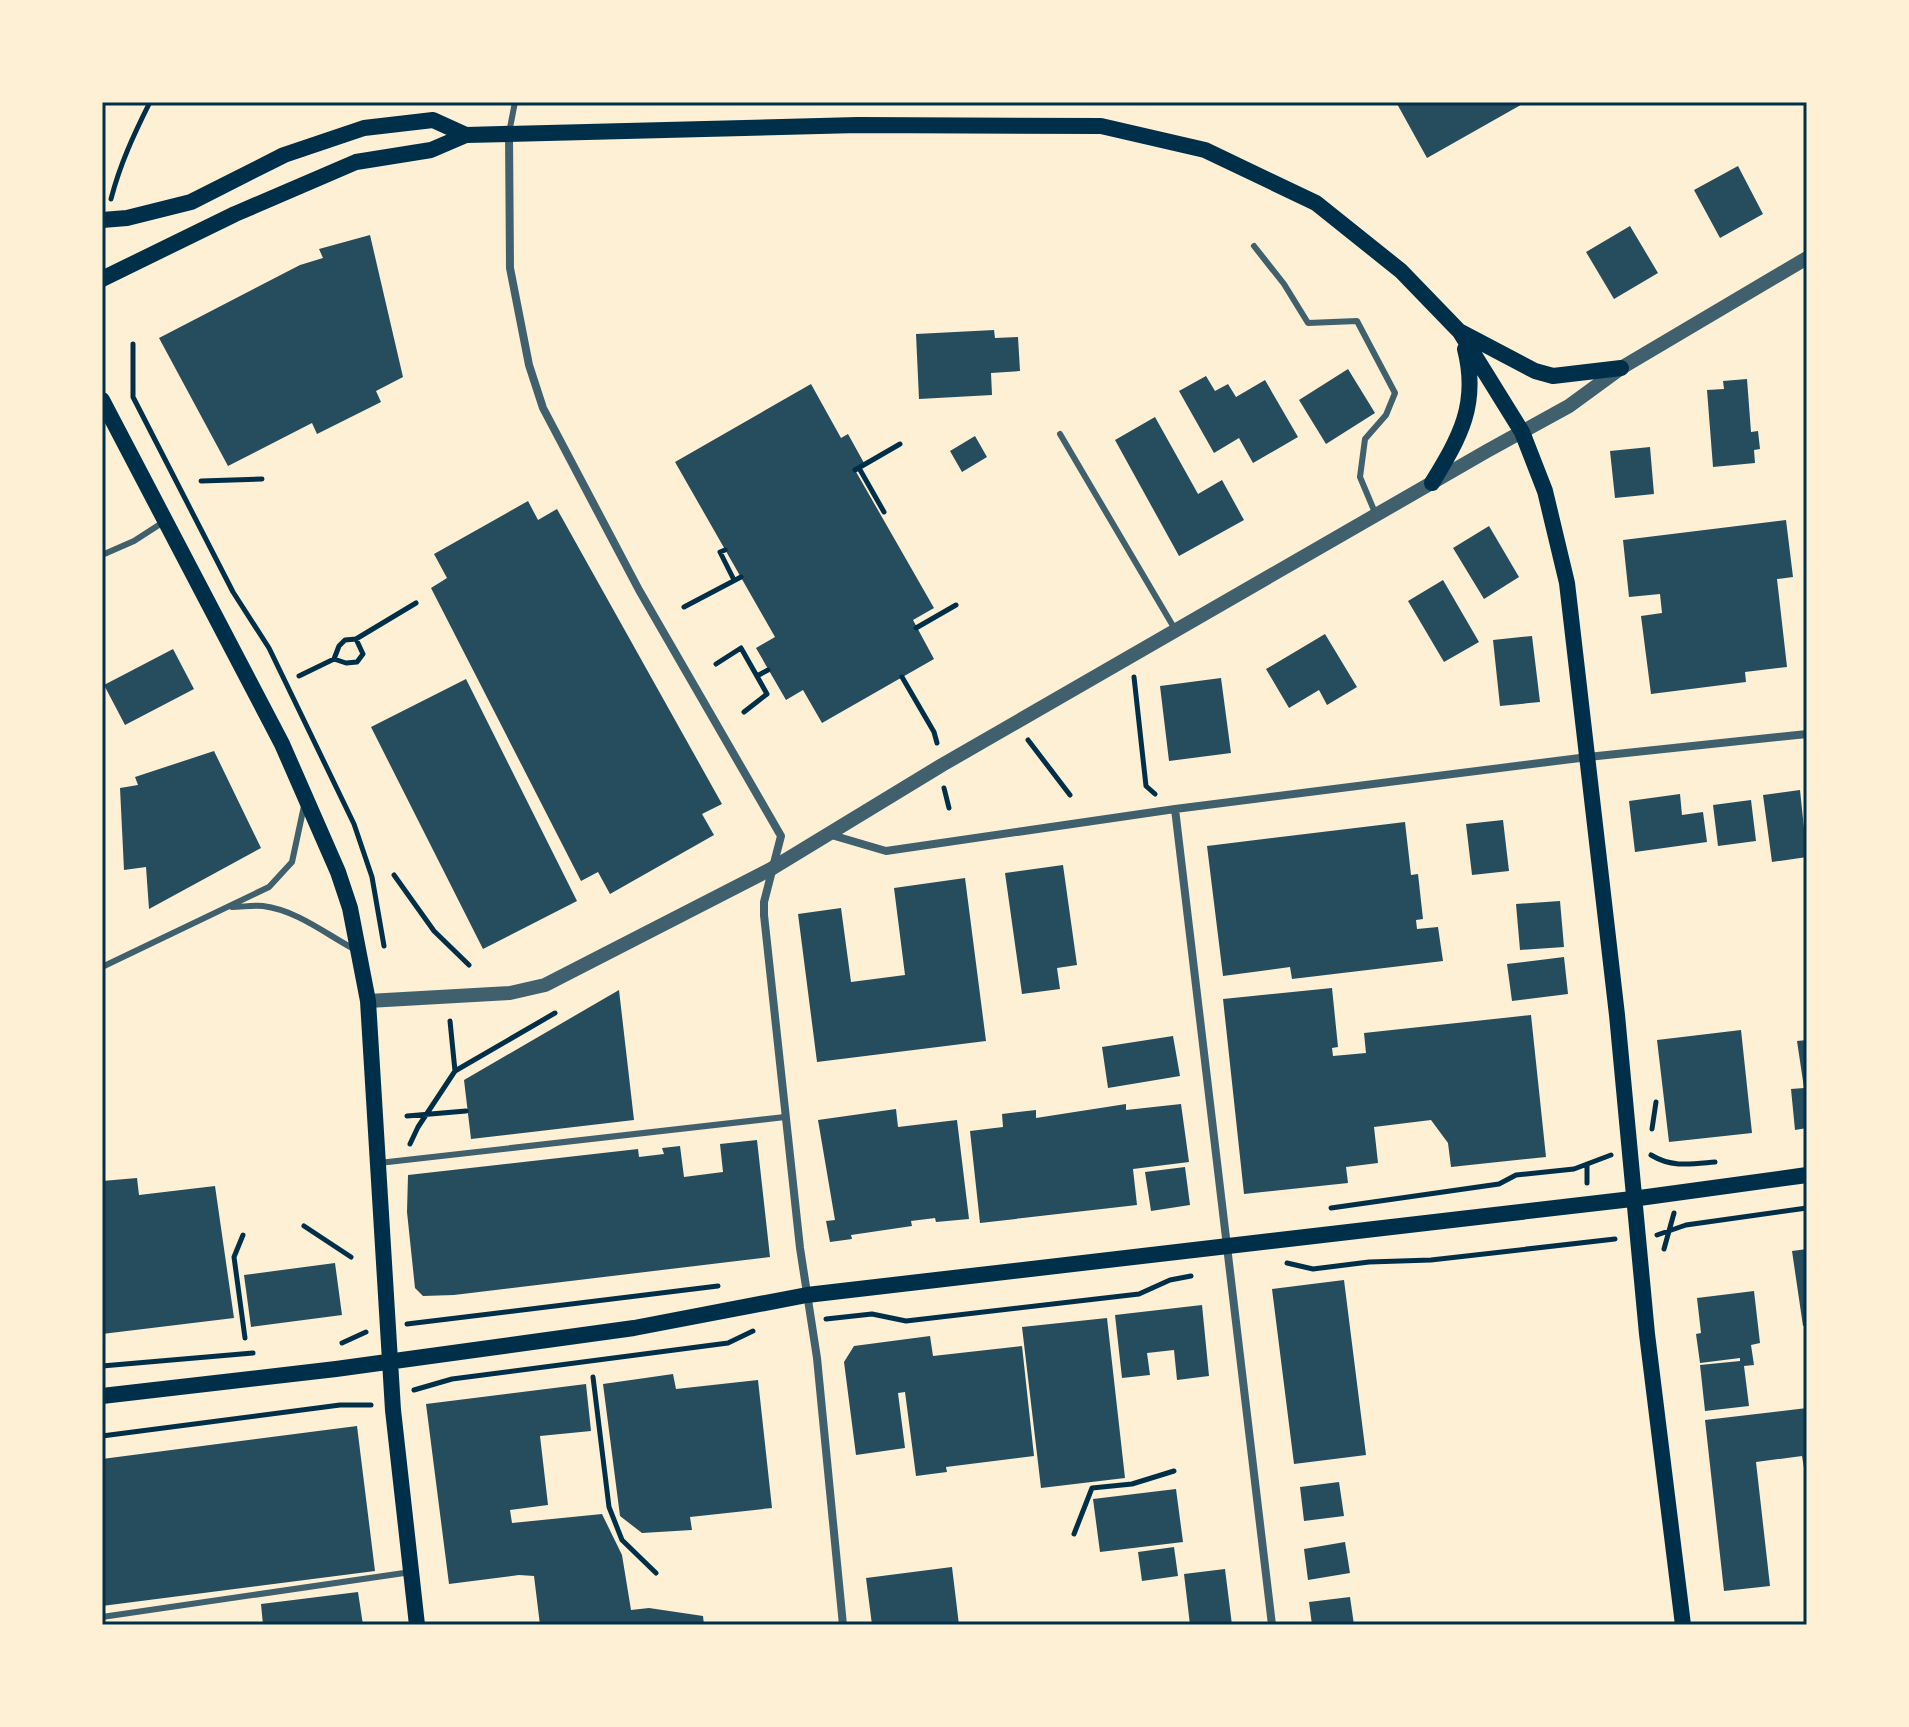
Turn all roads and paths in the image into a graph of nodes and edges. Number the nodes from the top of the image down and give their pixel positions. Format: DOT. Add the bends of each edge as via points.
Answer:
graph roads {
  1 [pos="150,102"];
  2 [pos="515,102"];
  3 [pos="509,133"];
  4 [pos="466,135"];
  5 [pos="107,214"];
  6 [pos="1254,246"];
  7 [pos="1807,258"];
  8 [pos="102,279"];
  9 [pos="1460,332"];
  10 [pos="133,344"];
  11 [pos="1621,368"];
  12 [pos="133,397"];
  13 [pos="102,400"];
  14 [pos="1522,432"];
  15 [pos="1060,434"];
  16 [pos="900,444"];
  17 [pos="262,479"];
  18 [pos="201,481"];
  19 [pos="1432,483"];
  20 [pos="884,512"];
  21 [pos="1376,515"];
  22 [pos="165,521"];
  23 [pos="725,550"];
  24 [pos="102,555"];
  25 [pos="741,577"];
  26 [pos="734,580"];
  27 [pos="416,603"];
  28 [pos="956,605"];
  29 [pos="684,607"];
  30 [pos="916,628"];
  31 [pos="1176,631"];
  32 [pos="356,639"];
  33 [pos="1131,656"];
  34 [pos="334,659"];
  35 [pos="716,664"];
  36 [pos="768,670"];
  37 [pos="299,676"];
  38 [pos="757,676"];
  39 [pos="902,677"];
  40 [pos="744,712"];
  41 [pos="1013,726"];
  42 [pos="1807,734"];
  43 [pos="1588,757"];
  44 [pos="942,765"];
  45 [pos="1070,795"];
  46 [pos="306,797"];
  47 [pos="1175,809"];
  48 [pos="827,834"];
  49 [pos="771,869"];
  50 [pos="394,875"];
  51 [pos="228,907"];
  52 [pos="359,952"];
  53 [pos="469,965"];
  54 [pos="102,967"];
  55 [pos="368,1001"];
  56 [pos="555,1013"];
  57 [pos="450,1021"];
  58 [pos="455,1071"];
  59 [pos="1656,1102"];
  60 [pos="466,1111"];
  61 [pos="425,1115"];
  62 [pos="407,1116"];
  63 [pos="785,1117"];
  64 [pos="1651,1141"];
  65 [pos="1607,1156"];
  66 [pos="404,1160"];
  67 [pos="1721,1161"];
  68 [pos="376,1163"];
  69 [pos="1587,1164"];
  70 [pos="1669,1171"];
  71 [pos="1807,1175"];
  72 [pos="1587,1179"];
  73 [pos="1632,1199"];
  74 [pos="1807,1208"];
  75 [pos="1320,1210"];
  76 [pos="304,1226"];
  77 [pos="1593,1233"];
  78 [pos="1660,1234"];
  79 [pos="243,1235"];
  80 [pos="1611,1239"];
  81 [pos="1593,1241"];
  82 [pos="1228,1245"];
  83 [pos="351,1257"];
  84 [pos="1282,1262"];
  85 [pos="1199,1275"];
  86 [pos="730,1284"];
  87 [pos="807,1295"];
  88 [pos="847,1316"];
  89 [pos="411,1323"];
  90 [pos="765,1328"];
  91 [pos="365,1332"];
  92 [pos="245,1338"];
  93 [pos="333,1345"];
  94 [pos="256,1352"];
  95 [pos="389,1361"];
  96 [pos="102,1366"];
  97 [pos="593,1377"];
  98 [pos="418,1389"];
  99 [pos="102,1396"];
  100 [pos="369,1406"];
  101 [pos="102,1436"];
  102 [pos="1174,1471"];
  103 [pos="1074,1534"];
  104 [pos="411,1572"];
  105 [pos="656,1573"];
  106 [pos="102,1617"];
  107 [pos="417,1625"];
  108 [pos="843,1625"];
  109 [pos="1272,1625"];
  110 [pos="1683,1625"];
  1 -- 5 [label="path" via="119,168"];
  2 -- 3 [label="lane"];
  3 -- 4 [label="main road"];
  3 -- 9 [label="main road" via="1101,126 1205,150 1316,203 1401,271"];
  3 -- 49 [label="street" via="510,268 543,408 639,590 775,823 781,836"];
  4 -- 5 [label="main road" via="433,120 364,128 284,155 191,202 127,218"];
  4 -- 8 [label="main road" via="431,150 356,162"];
  6 -- 21 [label="lane" via="1308,323 1357,321 1395,393 1386,415 1365,439 1360,477"];
  7 -- 11 [label="street"];
  9 -- 11 [label="main road" via="1553,376"];
  9 -- 14 [label="main road"];
  9 -- 19 [label="main road" via="1470,369 1471,402"];
  10 -- 12 [label="path"];
  11 -- 14 [label="street"];
  13 -- 22 [label="main road"];
  14 -- 19 [label="street"];
  14 -- 43 [label="main road" via="1545,491 1567,583"];
  15 -- 31 [label="lane"];
  16 -- 20 [label="path" via="857,469"];
  17 -- 18 [label="path"];
  19 -- 21 [label="street"];
  21 -- 31 [label="street"];
  22 -- 24 [label="lane"];
  22 -- 46 [label="main road"];
  23 -- 26 [label="path" via="720,552"];
  25 -- 26 [label="path"];
  26 -- 29 [label="path"];
  27 -- 32 [label="path"];
  28 -- 30 [label="path"];
  31 -- 33 [label="street"];
  32 -- 34 [label="path" via="345,640"];
  32 -- 34 [label="path" via="363,654 357,662"];
  33 -- 41 [label="street"];
  33 -- 47 [label="path" via="1146,786"];
  34 -- 37 [label="path"];
  35 -- 38 [label="path" via="741,648"];
  36 -- 38 [label="path"];
  38 -- 40 [label="path" via="767,694"];
  39 -- 44 [label="path" via="934,732"];
  41 -- 44 [label="street"];
  41 -- 45 [label="path"];
  42 -- 43 [label="street"];
  43 -- 47 [label="street"];
  43 -- 73 [label="main road"];
  44 -- 48 [label="street"];
  46 -- 51 [label="lane" via="292,862 269,887"];
  46 -- 52 [label="main road" via="350,908"];
  47 -- 48 [label="street" via="886,851"];
  47 -- 82 [label="street"];
  48 -- 49 [label="street"];
  49 -- 55 [label="street" via="545,985 510,993"];
  49 -- 63 [label="street" via="764,915"];
  50 -- 53 [label="path" via="434,931"];
  51 -- 52 [label="lane" via="279,910"];
  51 -- 54 [label="lane"];
  52 -- 55 [label="main road"];
  55 -- 68 [label="main road"];
  56 -- 58 [label="path"];
  57 -- 58 [label="path"];
  58 -- 61 [label="path"];
  59 -- 64 [label="path"];
  60 -- 61 [label="path"];
  61 -- 62 [label="path"];
  61 -- 66 [label="path"];
  63 -- 66 [label="lane"];
  63 -- 87 [label="street"];
  65 -- 69 [label="path"];
  66 -- 68 [label="lane"];
  67 -- 70 [label="path" via="1680,1166 1660,1160"];
  68 -- 95 [label="main road"];
  69 -- 72 [label="path"];
  69 -- 75 [label="path" via="1516,1175 1499,1184"];
  71 -- 73 [label="main road"];
  73 -- 82 [label="main road"];
  73 -- 110 [label="main road"];
  74 -- 78 [label="path" via="1686,1225"];
  76 -- 83 [label="path"];
  77 -- 81 [label="path"];
  79 -- 92 [label="path" via="234,1257"];
  80 -- 81 [label="path"];
  81 -- 84 [label="path" via="1313,1269"];
  82 -- 87 [label="main road"];
  82 -- 109 [label="street"];
  85 -- 88 [label="path" via="1139,1294 906,1321 872,1314"];
  86 -- 89 [label="path"];
  87 -- 95 [label="main road" via="634,1328"];
  87 -- 108 [label="street"];
  90 -- 98 [label="path" via="728,1343 452,1379"];
  91 -- 93 [label="path"];
  94 -- 96 [label="path"];
  95 -- 99 [label="main road"];
  95 -- 104 [label="main road"];
  97 -- 105 [label="path" via="609,1507 622,1540"];
  100 -- 101 [label="path" via="340,1405"];
  102 -- 103 [label="path" via="1132,1484 1092,1488"];
  104 -- 106 [label="lane"];
  104 -- 107 [label="main road"];
}
